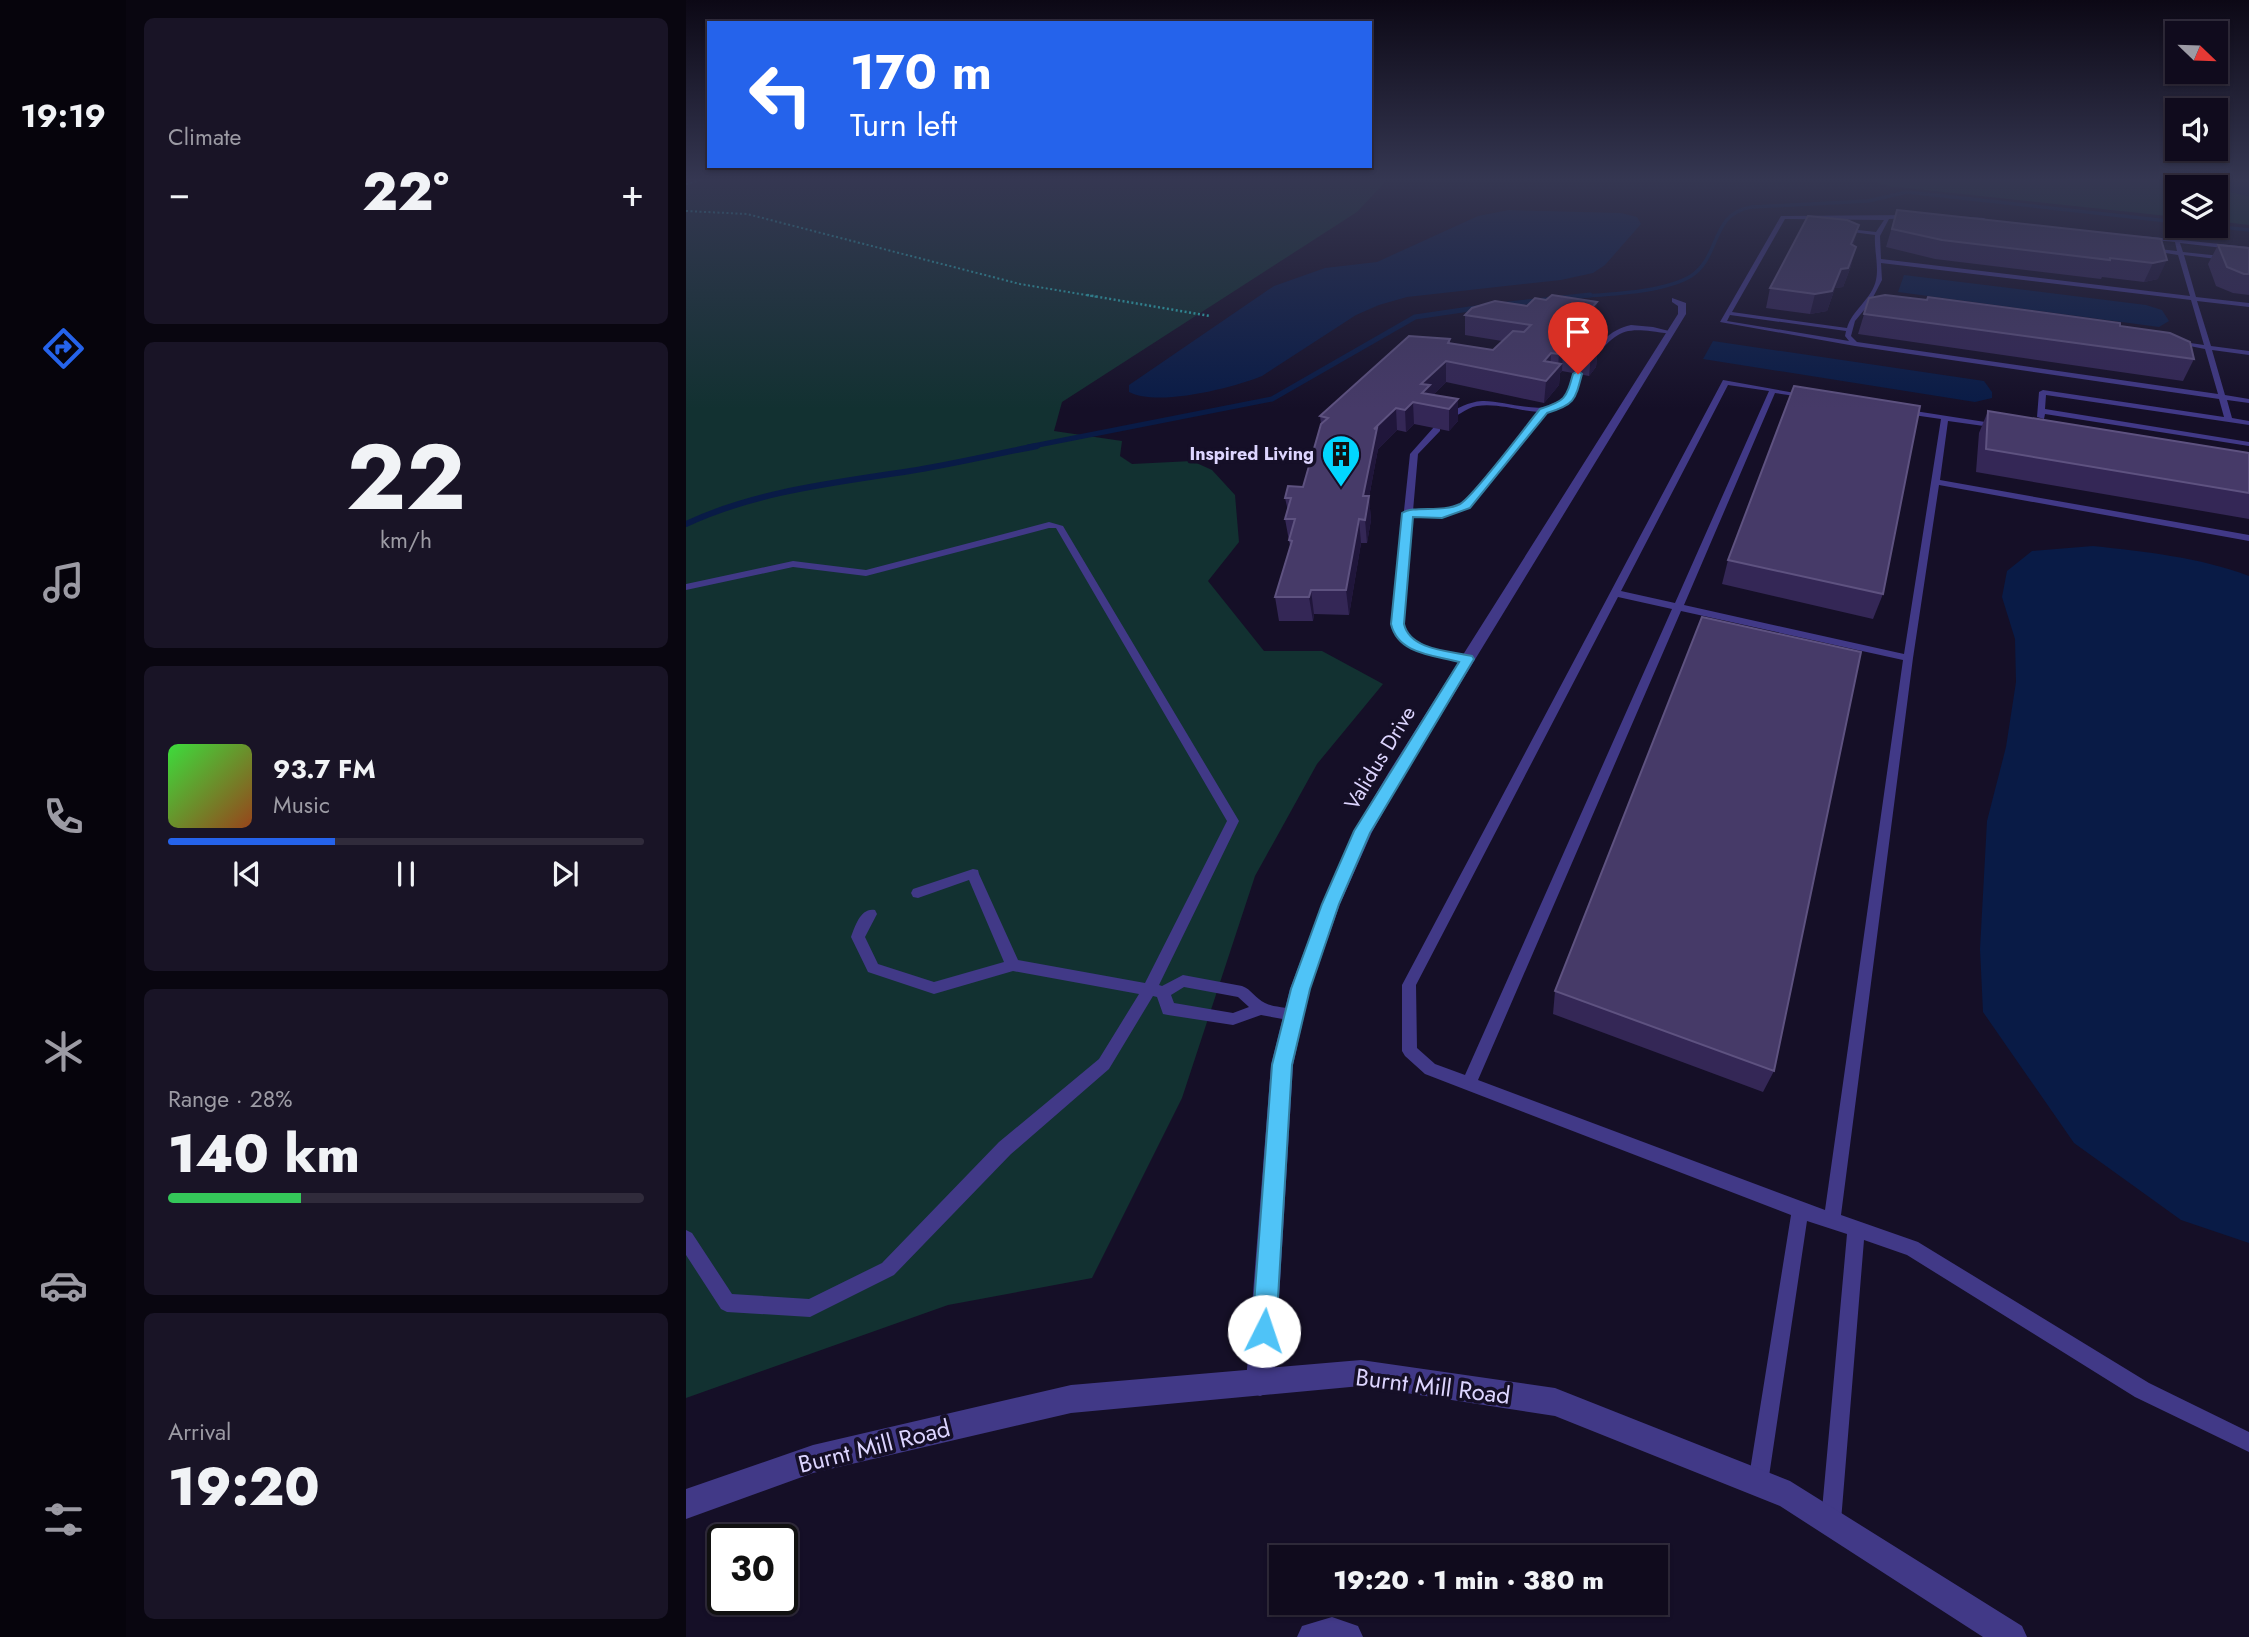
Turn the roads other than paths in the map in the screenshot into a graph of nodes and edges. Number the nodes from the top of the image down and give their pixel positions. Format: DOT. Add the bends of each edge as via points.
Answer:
graph roads {
  1 [pos="1761,256"];
  2 [pos="1880,256"];
  3 [pos="2181,256"];
  4 [pos="2204,256"];
  5 [pos="1880,261"];
  6 [pos="2249,261"];
  7 [pos="2191,298"];
  8 [pos="1675,300"];
  9 [pos="1868,301"];
  10 [pos="1881,302"];
  11 [pos="2249,305"];
  12 [pos="1729,313"];
  13 [pos="1850,330"];
  14 [pos="1670,332"];
  15 [pos="2166,341"];
  16 [pos="1855,344"];
  17 [pos="2207,347"];
  18 [pos="2249,353"];
  19 [pos="1585,366"];
  20 [pos="1578,374"];
  21 [pos="1773,390"];
  22 [pos="2222,397"];
  23 [pos="1823,398"];
  24 [pos="2249,401"];
  25 [pos="1885,408"];
  26 [pos="1544,411"];
  27 [pos="2041,411"];
  28 [pos="1945,418"];
  29 [pos="1446,419"];
  30 [pos="2229,420"];
  31 [pos="2040,422"];
  32 [pos="2249,423"];
  33 [pos="1437,429"];
  34 [pos="2013,429"];
  35 [pos="2249,444"];
  36 [pos="1935,482"];
  37 [pos="1408,513"];
  38 [pos="2249,538"];
  39 [pos="686,587"];
  40 [pos="1615,593"];
  41 [pos="1678,607"];
  42 [pos="1467,659"];
  43 [pos="1908,659"];
  44 [pos="918,893"];
  45 [pos="870,915"];
  46 [pos="1013,965"];
  47 [pos="1156,991"];
  48 [pos="1261,1009"];
  49 [pos="1294,1015"];
  50 [pos="1469,1084"];
  51 [pos="1800,1209"];
  52 [pos="1832,1221"];
  53 [pos="1856,1229"];
  54 [pos="686,1239"];
  55 [pos="1260,1382"];
  56 [pos="2249,1442"];
  57 [pos="1758,1483"];
  58 [pos="686,1504"];
  59 [pos="1831,1522"];
  60 [pos="1313,1637"];
  61 [pos="1347,1637"];
  62 [pos="2011,1637"];
  1 -- 12 [label="lane"];
  2 -- 5 [label="lane"];
  3 -- 7 [label="lane"];
  4 -- 6 [label="lane"];
  5 -- 7 [label="lane"];
  5 -- 9 [label="lane" via="1879,280"];
  7 -- 11 [label="lane"];
  7 -- 17 [label="lane"];
  8 -- 14 [label="street, Validus Drive" via="1683,305 1682,314"];
  9 -- 10 [label="lane"];
  9 -- 13 [label="lane"];
  12 -- 13 [label="lane"];
  12 -- 16 [label="lane" via="1723,323"];
  13 -- 16 [label="lane" via="1848,336"];
  14 -- 19 [label="lane" via="1623,327 1612,332"];
  14 -- 42 [label="street, Validus Drive"];
  15 -- 17 [label="lane"];
  16 -- 22 [label="lane"];
  17 -- 18 [label="lane"];
  17 -- 22 [label="lane"];
  20 -- 26 [label="lane" via="1571,397"];
  21 -- 23 [label="lane"];
  21 -- 40 [label="lane" via="1727,382"];
  21 -- 41 [label="lane"];
  22 -- 24 [label="lane"];
  22 -- 30 [label="lane"];
  25 -- 28 [label="lane"];
  26 -- 29 [label="lane" via="1480,401 1458,407"];
  26 -- 37 [label="lane" via="1466,506 1442,514"];
  27 -- 30 [label="lane" via="2043,392"];
  27 -- 31 [label="lane"];
  27 -- 35 [label="lane"];
  28 -- 34 [label="lane"];
  28 -- 36 [label="lane"];
  30 -- 32 [label="lane"];
  33 -- 37 [label="lane" via="1414,454"];
  36 -- 38 [label="lane"];
  36 -- 43 [label="lane"];
  37 -- 42 [label="lane" via="1399,634 1417,647"];
  39 -- 47 [label="lane" via="793,564 866,573 1059,526 1233,821"];
  40 -- 41 [label="lane"];
  40 -- 50 [label="lane" via="1409,985 1410,1051 1430,1069"];
  41 -- 43 [label="lane"];
  41 -- 50 [label="lane"];
  42 -- 49 [label="street, Validus Drive" via="1363,831 1331,904"];
  43 -- 52 [label="lane"];
  44 -- 46 [label="lane" via="973,874"];
  45 -- 46 [label="lane" via="858,937 873,968 934,988"];
  46 -- 47 [label="lane"];
  47 -- 48 [label="lane" via="1183,981 1242,992"];
  47 -- 48 [label="lane" via="1168,1009 1177,1012 1233,1019"];
  47 -- 54 [label="lane" via="1104,1064 1005,1148 888,1269 810,1308 727,1303"];
  48 -- 49 [label="lane"];
  49 -- 55 [label="street, Validus Drive" via="1282,1065"];
  50 -- 51 [label="lane"];
  51 -- 52 [label="lane"];
  51 -- 57 [label="lane"];
  52 -- 53 [label="lane"];
  53 -- 56 [label="lane" via="1912,1248 2142,1390"];
  53 -- 59 [label="lane"];
  55 -- 57 [label="street, Burnt Mill Road" via="1361,1373 1555,1402"];
  55 -- 58 [label="street, Burnt Mill Road" via="1070,1399 813,1459"];
  57 -- 59 [label="street, Burnt Mill Road" via="1790,1496"];
  59 -- 62 [label="street, Burnt Mill Road"];
  60 -- 61 [label="street" via="1332,1633"];
}
